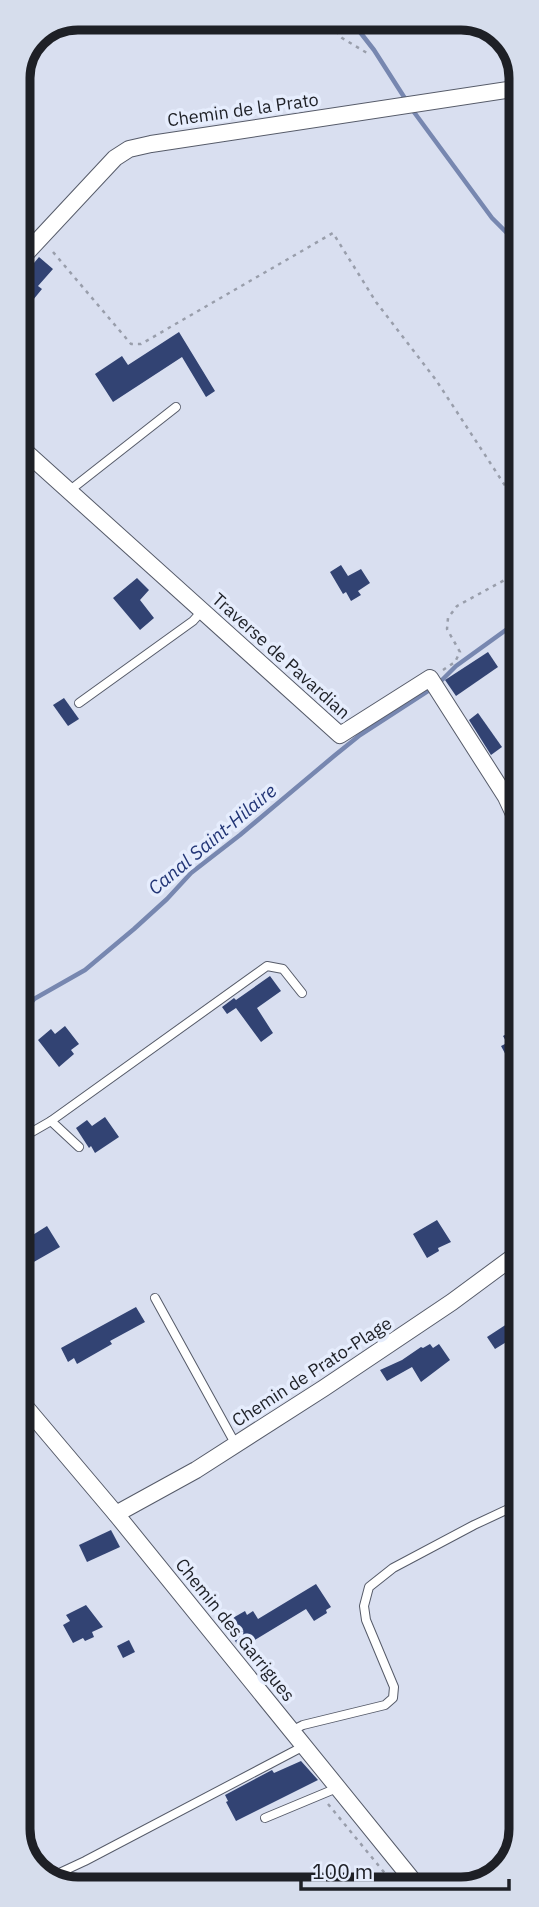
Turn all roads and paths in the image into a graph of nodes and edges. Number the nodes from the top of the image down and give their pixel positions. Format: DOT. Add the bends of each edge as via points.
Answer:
graph roads {
  1 [pos="335,30"];
  2 [pos="368,53"];
  3 [pos="509,90"];
  4 [pos="30,249"];
  5 [pos="53,252"];
  6 [pos="176,407"];
  7 [pos="30,455"];
  8 [pos="69,491"];
  9 [pos="509,492"];
  10 [pos="509,578"];
  11 [pos="202,611"];
  12 [pos="430,678"];
  13 [pos="79,703"];
  14 [pos="509,803"];
  15 [pos="302,993"];
  16 [pos="51,1121"];
  17 [pos="30,1133"];
  18 [pos="79,1147"];
  19 [pos="509,1260"];
  20 [pos="155,1298"];
  21 [pos="30,1412"];
  22 [pos="236,1445"];
  23 [pos="509,1509"];
  24 [pos="116,1514"];
  25 [pos="291,1731"];
  26 [pos="304,1746"];
  27 [pos="337,1788"];
  28 [pos="319,1797"];
  29 [pos="265,1818"];
  30 [pos="58,1874"];
  31 [pos="388,1877"];
  32 [pos="410,1877"];
  1 -- 2 [label="path"];
  3 -- 4 [label="street, Chemin de la Prato" via="129,149 115,158"];
  5 -- 9 [label="path" via="131,344 141,344 333,233"];
  6 -- 8 [label="lane"];
  7 -- 8 [label="street, Traverse de Pavardian"];
  8 -- 11 [label="street, Traverse de Pavardian"];
  10 -- 12 [label="path" via="457,606 447,629 460,652 455,662"];
  11 -- 12 [label="street, Traverse de Pavardian" via="340,736"];
  11 -- 13 [label="lane"];
  12 -- 14 [label="street"];
  15 -- 16 [label="lane" via="284,969 267,966"];
  16 -- 17 [label="lane"];
  16 -- 18 [label="lane"];
  19 -- 22 [label="street, Chemin de Prato-Plage"];
  20 -- 22 [label="lane"];
  21 -- 24 [label="street, Chemin des Garrigues"];
  22 -- 24 [label="street, Chemin de Prato-Plage"];
  23 -- 25 [label="lane" via="405,1562 369,1587 366,1620 394,1687 393,1698 377,1707"];
  24 -- 25 [label="street, Chemin des Garrigues"];
  25 -- 26 [label="street, Chemin des Garrigues"];
  26 -- 27 [label="street, Chemin des Garrigues"];
  26 -- 30 [label="lane"];
  27 -- 28 [label="lane"];
  27 -- 32 [label="street, Chemin des Garrigues"];
  28 -- 29 [label="lane"];
  28 -- 31 [label="path"];
}
